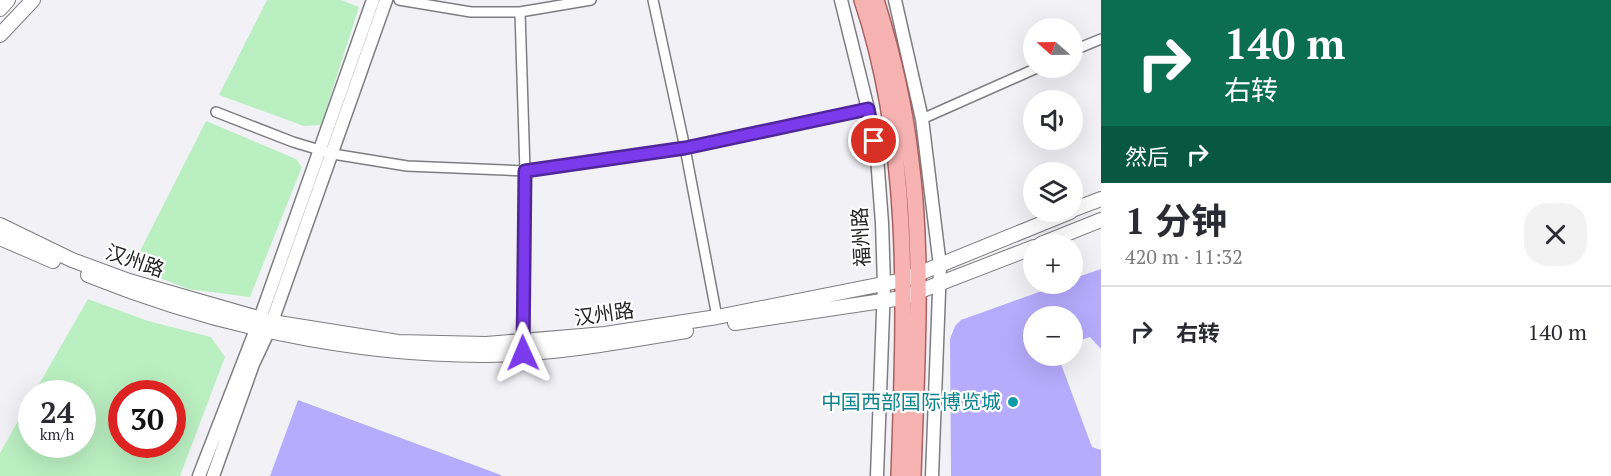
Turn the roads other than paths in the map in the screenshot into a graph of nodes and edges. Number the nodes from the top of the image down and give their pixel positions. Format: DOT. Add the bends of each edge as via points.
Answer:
graph roads {
  1 [pos="8,0"];
  2 [pos="33,0"];
  3 [pos="373,0"];
  4 [pos="386,0"];
  5 [pos="399,0"];
  6 [pos="591,0"];
  7 [pos="653,0"];
  8 [pos="841,0"];
  9 [pos="862,0"];
  10 [pos="876,0"];
  11 [pos="895,0"];
  12 [pos="0,9"];
  13 [pos="520,12"];
  14 [pos="0,35"];
  15 [pos="1101,39"];
  16 [pos="1083,46"];
  17 [pos="1023,74"];
  18 [pos="868,109"];
  19 [pos="216,112"];
  20 [pos="922,119"];
  21 [pos="685,148"];
  22 [pos="327,153"];
  23 [pos="525,171"];
  24 [pos="1101,199"];
  25 [pos="1083,206"];
  26 [pos="1101,220"];
  27 [pos="1045,222"];
  28 [pos="0,225"];
  29 [pos="1066,234"];
  30 [pos="0,238"];
  31 [pos="1023,252"];
  32 [pos="940,266"];
  33 [pos="910,278"];
  34 [pos="884,285"];
  35 [pos="938,285"];
  36 [pos="910,296"];
  37 [pos="883,302"];
  38 [pos="717,317"];
  39 [pos="265,324"];
  40 [pos="523,348"];
  41 [pos="199,476"];
  42 [pos="213,476"];
  43 [pos="877,476"];
  44 [pos="899,476"];
  45 [pos="913,476"];
  46 [pos="932,476"];
  1 -- 12 [label="main road"];
  2 -- 14 [label="main road"];
  3 -- 22 [label="street"];
  4 -- 22 [label="street"];
  5 -- 13 [label="street" via="471,12"];
  6 -- 13 [label="street"];
  7 -- 21 [label="street"];
  8 -- 18 [label="street, 福州路"];
  9 -- 33 [label="main road, 福州路" via="885,90"];
  10 -- 33 [label="main road, 福州路" via="912,161"];
  11 -- 20 [label="street"];
  13 -- 23 [label="street"];
  15 -- 16 [label="street"];
  17 -- 20 [label="street"];
  18 -- 21 [label="street"];
  18 -- 34 [label="street, 福州路" via="877,157"];
  19 -- 22 [label="street"];
  20 -- 32 [label="street"];
  21 -- 23 [label="street"];
  21 -- 38 [label="street"];
  22 -- 23 [label="street" via="407,166"];
  22 -- 39 [label="street"];
  23 -- 40 [label="street"];
  24 -- 25 [label="main road, 汉州路"];
  26 -- 29 [label="main road"];
  27 -- 32 [label="main road, 汉州路"];
  28 -- 39 [label="main road, 汉州路" via="72,260"];
  30 -- 39 [label="main road, 汉州路" via="136,294"];
  31 -- 35 [label="main road, 汉州路"];
  32 -- 33 [label="main road, 汉州路"];
  32 -- 35 [label="street"];
  33 -- 34 [label="main road, 汉州路"];
  33 -- 36 [label="main road, 福州路"];
  34 -- 37 [label="street, 福州路"];
  34 -- 38 [label="main road, 汉州路"];
  35 -- 36 [label="main road, 汉州路"];
  35 -- 46 [label="street"];
  36 -- 37 [label="main road, 汉州路"];
  36 -- 44 [label="main road, 福州路"];
  36 -- 45 [label="main road, 福州路"];
  37 -- 40 [label="main road, 汉州路" via="585,347"];
  37 -- 43 [label="street, 福州路"];
  38 -- 40 [label="main road, 汉州路"];
  39 -- 40 [label="main road, 汉州路" via="398,342"];
  39 -- 41 [label="street"];
  39 -- 42 [label="street"];
}
